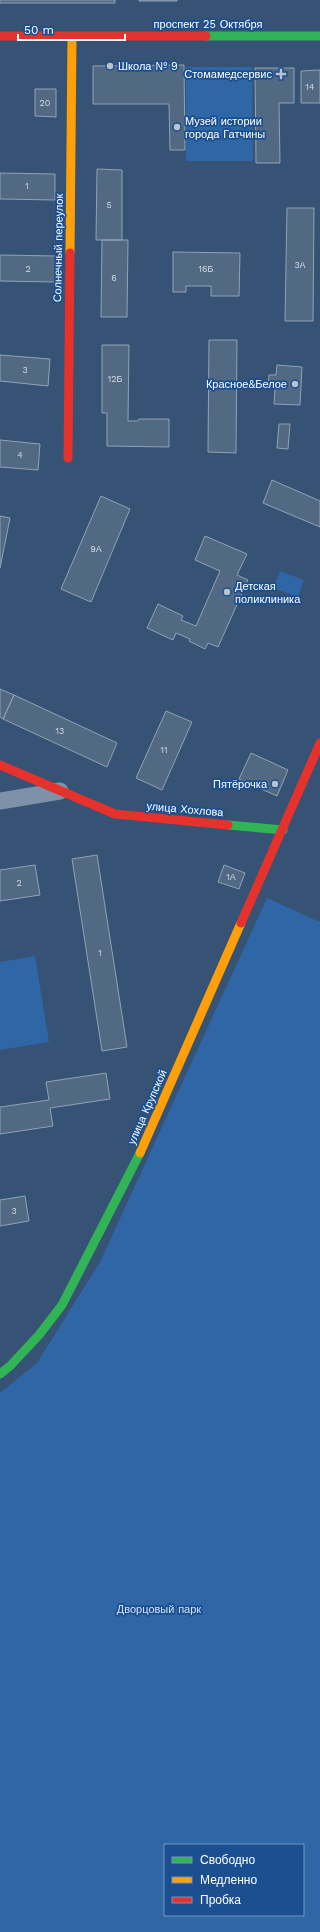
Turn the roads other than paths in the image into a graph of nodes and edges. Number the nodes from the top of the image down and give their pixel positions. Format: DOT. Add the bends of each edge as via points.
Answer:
graph roads {
  1 [pos="0,36"];
  2 [pos="320,36"];
  3 [pos="72,37"];
  4 [pos="68,458"];
  5 [pos="320,743"];
  6 [pos="6,768"];
  7 [pos="60,791"];
  8 [pos="3,801"];
  9 [pos="283,830"];
  10 [pos="0,1374"];
  1 -- 3 [label="street, проспект 25 Октября"];
  2 -- 3 [label="street, проспект 25 Октября"];
  3 -- 4 [label="street, Солнечный переулок"];
  5 -- 9 [label="street"];
  6 -- 7 [label="street, улица Хохлова"];
  6 -- 8 [label="street" via="19,787 17,792"];
  7 -- 8 [label="street"];
  7 -- 9 [label="street, улица Хохлова" via="115,814"];
  9 -- 10 [label="street, улица Крупской" via="134,1167 62,1305 39,1335"];
}
